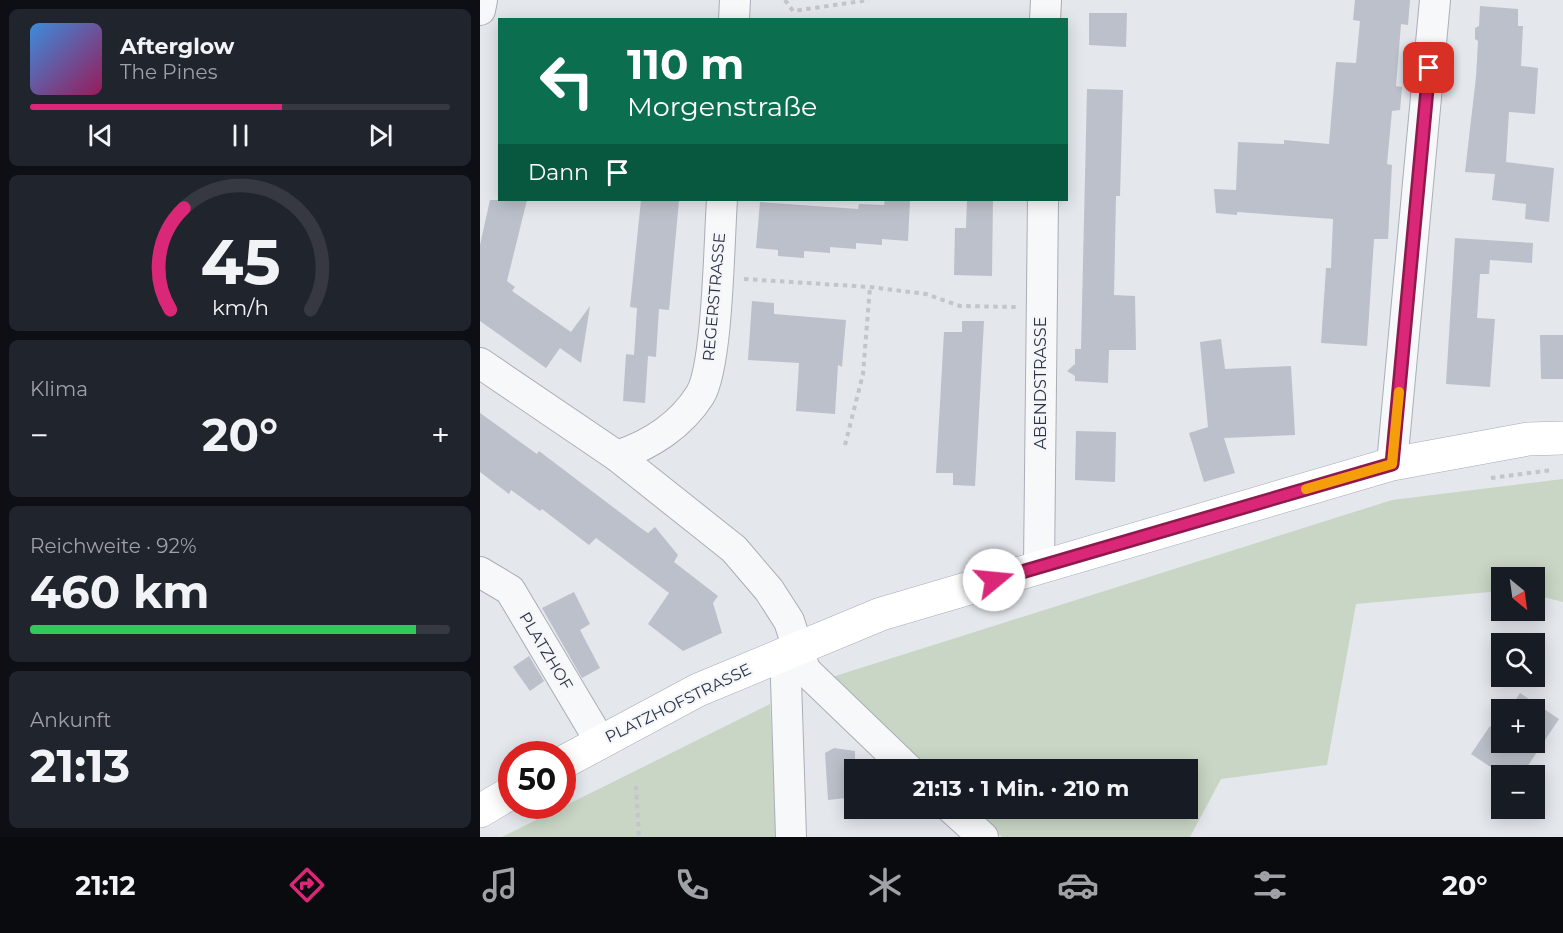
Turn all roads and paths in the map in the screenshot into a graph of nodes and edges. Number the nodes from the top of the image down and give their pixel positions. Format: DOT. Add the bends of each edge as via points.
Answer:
graph roads {
  1 [pos="482,0"];
  2 [pos="735,0"];
  3 [pos="784,0"];
  4 [pos="869,0"];
  5 [pos="1046,0"];
  6 [pos="1435,0"];
  7 [pos="480,10"];
  8 [pos="734,18"];
  9 [pos="1046,18"];
  10 [pos="722,201"];
  11 [pos="1042,201"];
  12 [pos="716,278"];
  13 [pos="870,287"];
  14 [pos="1041,307"];
  15 [pos="480,363"];
  16 [pos="1563,438"];
  17 [pos="845,445"];
  18 [pos="617,456"];
  19 [pos="1392,464"];
  20 [pos="1563,469"];
  21 [pos="1482,480"];
  22 [pos="1039,566"];
  23 [pos="480,572"];
  24 [pos="796,648"];
  25 [pos="600,741"];
  26 [pos="576,755"];
  27 [pos="898,759"];
  28 [pos="636,786"];
  29 [pos="498,800"];
  30 [pos="480,811"];
  31 [pos="963,819"];
  32 [pos="639,837"];
  33 [pos="791,837"];
  34 [pos="983,837"];
  1 -- 7 [label="street"];
  2 -- 8 [label="street"];
  3 -- 4 [label="path" via="793,11"];
  5 -- 9 [label="street"];
  6 -- 19 [label="street"];
  10 -- 12 [label="street, REGERSTRASSE"];
  11 -- 14 [label="street, ABENDSTRASSE"];
  12 -- 13 [label="path"];
  12 -- 18 [label="street, REGERSTRASSE" via="711,361 701,393 681,420 640,448"];
  13 -- 14 [label="path" via="926,294 960,306"];
  13 -- 17 [label="path" via="862,374"];
  14 -- 22 [label="street, ABENDSTRASSE"];
  15 -- 18 [label="street"];
  16 -- 19 [label="main road, PLATZHOFSTRASSE" via="1528,440"];
  18 -- 24 [label="street" via="734,549 789,621"];
  19 -- 22 [label="main road, PLATZHOFSTRASSE"];
  20 -- 21 [label="path"];
  22 -- 24 [label="main road, PLATZHOFSTRASSE" via="882,614"];
  23 -- 25 [label="street, PLATZHOF" via="510,590"];
  24 -- 25 [label="main road, PLATZHOFSTRASSE" via="698,690"];
  24 -- 27 [label="street" via="806,670"];
  24 -- 33 [label="street" via="786,680"];
  25 -- 26 [label="main road, PLATZHOFSTRASSE"];
  28 -- 32 [label="path"];
  29 -- 30 [label="main road"];
  31 -- 34 [label="street"];
}
